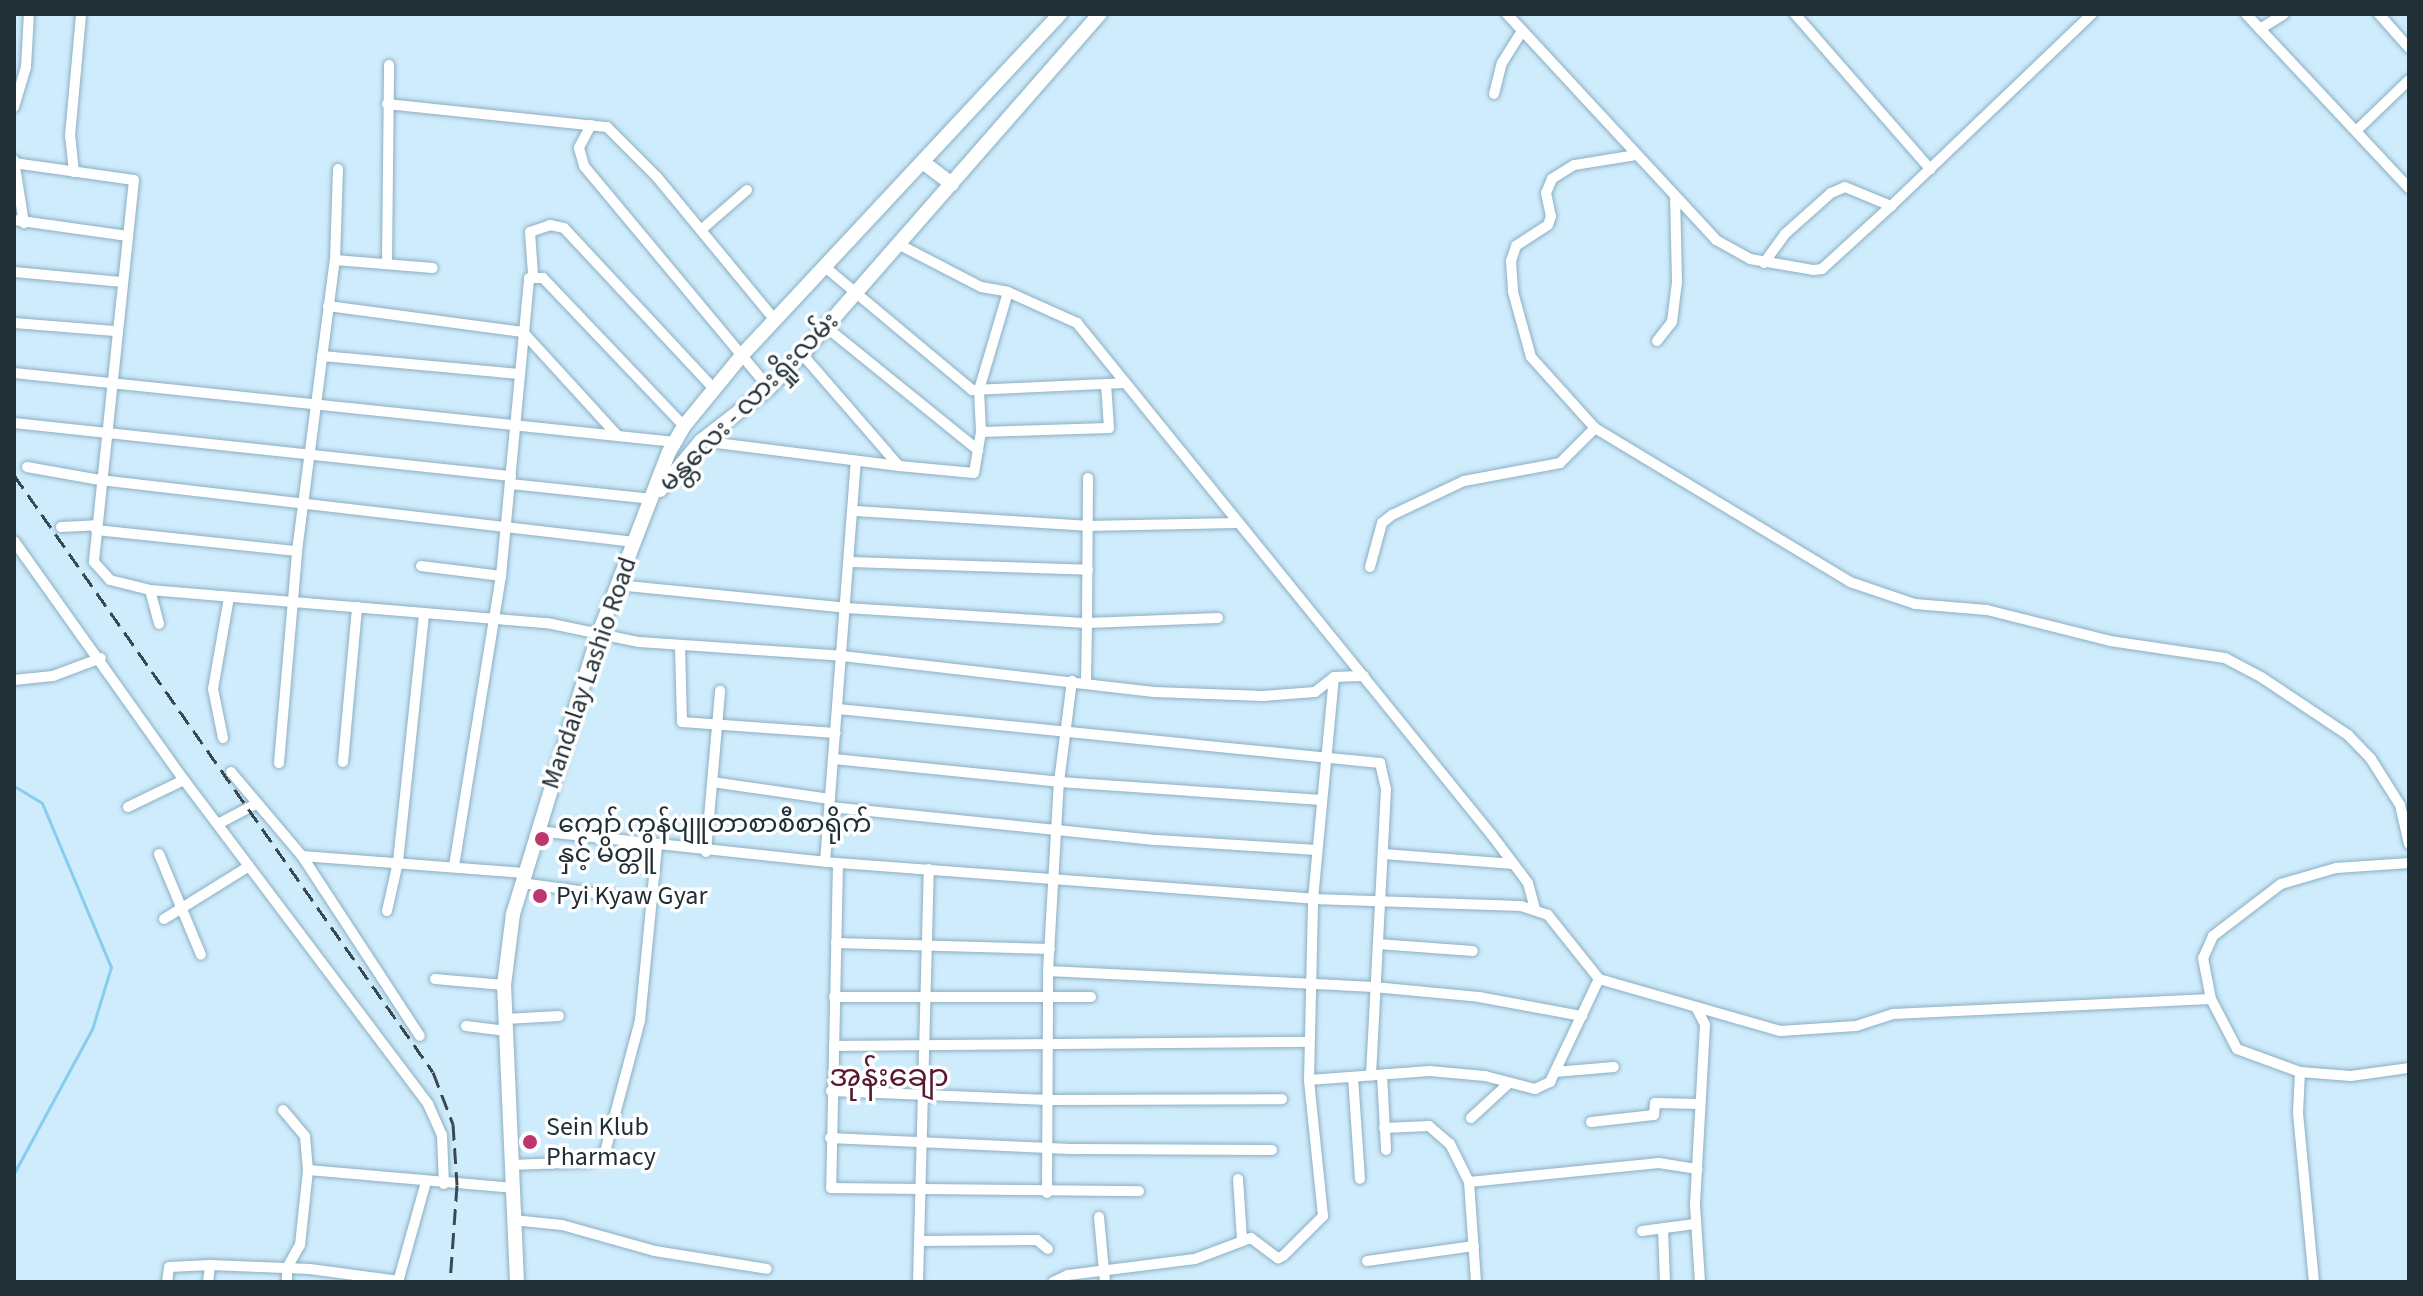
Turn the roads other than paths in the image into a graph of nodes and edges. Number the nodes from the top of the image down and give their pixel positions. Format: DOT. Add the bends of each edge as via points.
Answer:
graph roads {
  1 [pos="29,14"];
  2 [pos="81,14"];
  3 [pos="1060,14"];
  4 [pos="1100,14"];
  5 [pos="1507,14"];
  6 [pos="1795,14"];
  7 [pos="2092,14"];
  8 [pos="2246,14"];
  9 [pos="2284,14"];
  10 [pos="2379,14"];
  11 [pos="2260,29"];
  12 [pos="1522,31"];
  13 [pos="2409,48"];
  14 [pos="389,65"];
  15 [pos="2409,80"];
  16 [pos="1494,94"];
  17 [pos="387,104"];
  18 [pos="14,107"];
  19 [pos="591,125"];
  20 [pos="2356,131"];
  21 [pos="1636,155"];
  22 [pos="14,162"];
  23 [pos="924,163"];
  24 [pos="338,169"];
  25 [pos="1930,169"];
  26 [pos="74,172"];
  27 [pos="952,184"];
  28 [pos="2409,188"];
  29 [pos="747,190"];
  30 [pos="1675,197"];
  31 [pos="1891,206"];
  32 [pos="19,221"];
  33 [pos="701,230"];
  34 [pos="128,236"];
  35 [pos="900,245"];
  36 [pos="335,260"];
  37 [pos="387,263"];
  38 [pos="1764,263"];
  39 [pos="825,267"];
  40 [pos="433,268"];
  41 [pos="14,272"];
  42 [pos="533,274"];
  43 [pos="121,282"];
  44 [pos="1008,292"];
  45 [pos="856,293"];
  46 [pos="328,306"];
  47 [pos="775,320"];
  48 [pos="14,323"];
  49 [pos="826,327"];
  50 [pos="115,331"];
  51 [pos="523,332"];
  52 [pos="1657,341"];
  53 [pos="743,354"];
  54 [pos="802,354"];
  55 [pos="322,356"];
  56 [pos="14,373"];
  57 [pos="519,374"];
  58 [pos="109,382"];
  59 [pos="1124,383"];
  60 [pos="1106,384"];
  61 [pos="769,388"];
  62 [pos="714,389"];
  63 [pos="979,390"];
  64 [pos="317,406"];
  65 [pos="14,423"];
  66 [pos="515,426"];
  67 [pos="684,426"];
  68 [pos="1595,428"];
  69 [pos="981,432"];
  70 [pos="104,434"];
  71 [pos="617,435"];
  72 [pos="701,441"];
  73 [pos="675,442"];
  74 [pos="978,450"];
  75 [pos="311,455"];
  76 [pos="856,462"];
  77 [pos="899,466"];
  78 [pos="27,467"];
  79 [pos="1088,478"];
  80 [pos="100,480"];
  81 [pos="511,480"];
  82 [pos="653,498"];
  83 [pos="304,502"];
  84 [pos="856,511"];
  85 [pos="1237,523"];
  86 [pos="1086,526"];
  87 [pos="61,527"];
  88 [pos="506,527"];
  89 [pos="96,528"];
  90 [pos="14,541"];
  91 [pos="634,542"];
  92 [pos="297,551"];
  93 [pos="851,562"];
  94 [pos="421,566"];
  95 [pos="1370,567"];
  96 [pos="1088,570"];
  97 [pos="501,576"];
  98 [pos="617,585"];
  99 [pos="150,590"];
  100 [pos="229,597"];
  101 [pos="292,602"];
  102 [pos="357,607"];
  103 [pos="846,608"];
  104 [pos="424,613"];
  105 [pos="494,618"];
  106 [pos="1218,618"];
  107 [pos="1087,623"];
  108 [pos="159,624"];
  109 [pos="599,633"];
  110 [pos="680,646"];
  111 [pos="842,656"];
  112 [pos="101,658"];
  113 [pos="1364,676"];
  114 [pos="1334,677"];
  115 [pos="14,680"];
  116 [pos="1072,681"];
  117 [pos="1086,683"];
  118 [pos="720,691"];
  119 [pos="838,709"];
  120 [pos="717,723"];
  121 [pos="1067,731"];
  122 [pos="836,733"];
  123 [pos="223,738"];
  124 [pos="1325,756"];
  125 [pos="834,759"];
  126 [pos="343,762"];
  127 [pos="279,763"];
  128 [pos="231,772"];
  129 [pos="184,780"];
  130 [pos="712,782"];
  131 [pos="1059,782"];
  132 [pos="1321,800"];
  133 [pos="830,803"];
  134 [pos="256,804"];
  135 [pos="128,807"];
  136 [pos="218,824"];
  137 [pos="1056,829"];
  138 [pos="537,831"];
  139 [pos="2409,844"];
  140 [pos="657,847"];
  141 [pos="1317,850"];
  142 [pos="706,852"];
  143 [pos="159,854"];
  144 [pos="1384,854"];
  145 [pos="302,856"];
  146 [pos="398,862"];
  147 [pos="825,862"];
  148 [pos="838,863"];
  149 [pos="2409,863"];
  150 [pos="1514,864"];
  151 [pos="249,866"];
  152 [pos="454,866"];
  153 [pos="929,869"];
  154 [pos="522,878"];
  155 [pos="1054,878"];
  156 [pos="623,897"];
  157 [pos="1313,899"];
  158 [pos="1381,902"];
  159 [pos="180,905"];
  160 [pos="1535,909"];
  161 [pos="387,911"];
  162 [pos="164,919"];
  163 [pos="836,943"];
  164 [pos="1378,944"];
  165 [pos="928,948"];
  166 [pos="1050,949"];
  167 [pos="1473,951"];
  168 [pos="201,955"];
  169 [pos="1048,971"];
  170 [pos="435,979"];
  171 [pos="1599,979"];
  172 [pos="504,985"];
  173 [pos="1309,985"];
  174 [pos="1374,987"];
  175 [pos="927,996"];
  176 [pos="1048,996"];
  177 [pos="834,997"];
  178 [pos="1091,997"];
  179 [pos="2211,999"];
  180 [pos="1696,1007"];
  181 [pos="559,1016"];
  182 [pos="1582,1016"];
  183 [pos="1714,1016"];
  184 [pos="505,1025"];
  185 [pos="1705,1025"];
  186 [pos="466,1026"];
  187 [pos="420,1036"];
  188 [pos="1309,1042"];
  189 [pos="927,1045"];
  190 [pos="834,1046"];
  191 [pos="1047,1046"];
  192 [pos="1614,1067"];
  193 [pos="2409,1068"];
  194 [pos="1555,1072"];
  195 [pos="2300,1072"];
  196 [pos="1376,1075"];
  197 [pos="1353,1077"];
  198 [pos="1309,1080"];
  199 [pos="1508,1084"];
  200 [pos="831,1091"];
  201 [pos="925,1094"];
  202 [pos="1282,1099"];
  203 [pos="1048,1100"];
  204 [pos="1699,1104"];
  205 [pos="283,1110"];
  206 [pos="1471,1118"];
  207 [pos="1591,1122"];
  208 [pos="1384,1128"];
  209 [pos="830,1138"];
  210 [pos="923,1143"];
  211 [pos="1047,1147"];
  212 [pos="1272,1150"];
  213 [pos="1386,1150"];
  214 [pos="511,1165"];
  215 [pos="1698,1169"];
  216 [pos="308,1170"];
  217 [pos="1238,1179"];
  218 [pos="1360,1179"];
  219 [pos="426,1182"];
  220 [pos="1469,1182"];
  221 [pos="444,1184"];
  222 [pos="512,1188"];
  223 [pos="920,1191"];
  224 [pos="1139,1191"];
  225 [pos="1047,1193"];
  226 [pos="1099,1217"];
  227 [pos="513,1220"];
  228 [pos="1695,1224"];
  229 [pos="1663,1228"];
  230 [pos="1642,1231"];
  231 [pos="1242,1240"];
  232 [pos="919,1241"];
  233 [pos="1474,1246"];
  234 [pos="1048,1249"];
  235 [pos="1367,1261"];
  236 [pos="210,1265"];
  237 [pos="287,1268"];
  238 [pos="767,1269"];
  239 [pos="1105,1277"];
  240 [pos="399,1281"];
  241 [pos="167,1282"];
  242 [pos="208,1282"];
  243 [pos="287,1282"];
  244 [pos="517,1282"];
  245 [pos="918,1282"];
  246 [pos="1053,1282"];
  247 [pos="1476,1282"];
  248 [pos="1665,1282"];
  249 [pos="1700,1282"];
  250 [pos="2314,1282"];
  1 -- 18 [label="street" via="26,67"];
  2 -- 26 [label="street" via="70,136"];
  3 -- 23 [label="highway, မန္တလေး - လားရှိုးလမ်း"];
  4 -- 27 [label="highway, မန္တလေး - လားရှိုးလမ်း"];
  5 -- 12 [label="street"];
  6 -- 25 [label="street"];
  7 -- 25 [label="street"];
  8 -- 11 [label="street"];
  9 -- 11 [label="street"];
  10 -- 13 [label="street"];
  11 -- 20 [label="street"];
  12 -- 16 [label="street" via="1502,63"];
  12 -- 21 [label="street"];
  14 -- 17 [label="street"];
  15 -- 20 [label="street"];
  17 -- 19 [label="street"];
  17 -- 37 [label="street"];
  19 -- 33 [label="street" via="607,127 619,138"];
  19 -- 53 [label="street" via="579,148 584,166"];
  20 -- 28 [label="street"];
  21 -- 30 [label="street"];
  21 -- 68 [label="street" via="1574,165 1552,179 1546,193 1548,225 1516,246 1511,261 1513,292 1531,357"];
  22 -- 26 [label="street"];
  22 -- 32 [label="street"];
  23 -- 27 [label="highway"];
  23 -- 39 [label="highway, မန္တလေး - လားရှိုးလမ်း"];
  24 -- 36 [label="street"];
  25 -- 31 [label="street"];
  26 -- 34 [label="street" via="134,180"];
  27 -- 35 [label="highway, မန္တလေး - လားရှိုးလမ်း"];
  29 -- 33 [label="street"];
  30 -- 38 [label="street" via="1716,240"];
  30 -- 52 [label="street" via="1677,282 1672,322"];
  31 -- 38 [label="street" via="1822,269"];
  31 -- 38 [label="street" via="1845,187 1831,193 1785,234"];
  32 -- 34 [label="street"];
  33 -- 47 [label="street"];
  34 -- 43 [label="street"];
  35 -- 44 [label="street" via="981,287"];
  35 -- 45 [label="highway, မန္တလေး - လားရှိုးလမ်း"];
  36 -- 37 [label="street"];
  36 -- 46 [label="street"];
  37 -- 40 [label="street"];
  39 -- 45 [label="street"];
  39 -- 47 [label="highway, မန္တလေး - လားရှိုးလမ်း"];
  41 -- 43 [label="street"];
  42 -- 51 [label="street" via="527,282"];
  42 -- 62 [label="street" via="530,232 550,225 564,228"];
  42 -- 67 [label="street" via="543,278"];
  43 -- 50 [label="street"];
  44 -- 59 [label="street" via="1077,323"];
  44 -- 63 [label="street"];
  45 -- 49 [label="highway, မန္တလေး - လားရှိုးလမ်း"];
  45 -- 63 [label="street" via="934,361"];
  46 -- 51 [label="street"];
  46 -- 55 [label="street"];
  47 -- 53 [label="highway, မန္တလေး - လားရှိုးလမ်း"];
  48 -- 50 [label="street"];
  49 -- 54 [label="highway, မန္တလေး - လားရှိုးလမ်း"];
  49 -- 74 [label="street"];
  50 -- 58 [label="street"];
  51 -- 57 [label="street"];
  51 -- 71 [label="street"];
  53 -- 61 [label="street"];
  53 -- 62 [label="highway, မန္တလေး - လားရှိုးလမ်း"];
  54 -- 61 [label="highway, မန္တလေး - လားရှိုးလမ်း"];
  54 -- 77 [label="street"];
  55 -- 57 [label="street"];
  55 -- 64 [label="street"];
  56 -- 58 [label="street"];
  57 -- 66 [label="street"];
  58 -- 64 [label="street"];
  58 -- 70 [label="street"];
  59 -- 60 [label="street"];
  59 -- 85 [label="street"];
  60 -- 63 [label="street"];
  60 -- 69 [label="street" via="1109,428"];
  61 -- 72 [label="highway, မန္တလေး - လားရှိုးလမ်း"];
  62 -- 67 [label="highway, မန္တလေး - လားရှိုးလမ်း"];
  63 -- 69 [label="street"];
  64 -- 66 [label="street"];
  64 -- 75 [label="street"];
  65 -- 70 [label="street"];
  66 -- 71 [label="street"];
  66 -- 81 [label="street"];
  67 -- 73 [label="highway, မန္တလေး - လားရှိုးလမ်း"];
  68 -- 95 [label="street" via="1560,463 1464,481 1392,515 1382,523"];
  68 -- 139 [label="street" via="1850,582 1915,604 1987,610 2110,641 2225,658 2348,735 2371,759 2400,805"];
  69 -- 74 [label="street"];
  70 -- 75 [label="street"];
  70 -- 80 [label="street"];
  71 -- 73 [label="street"];
  72 -- 76 [label="street"];
  72 -- 82 [label="highway, မန္တလေး - လားရှိုးလမ်း"];
  73 -- 82 [label="highway, မန္တလေး - လားရှိုးလမ်း"];
  74 -- 77 [label="street" via="974,473"];
  75 -- 81 [label="street"];
  75 -- 83 [label="street"];
  76 -- 77 [label="street"];
  76 -- 84 [label="street"];
  78 -- 80 [label="street"];
  79 -- 86 [label="street"];
  80 -- 83 [label="street"];
  80 -- 89 [label="street"];
  81 -- 82 [label="street"];
  81 -- 88 [label="street"];
  82 -- 91 [label="highway, Mandalay Lashio Road"];
  83 -- 88 [label="street"];
  83 -- 92 [label="street"];
  84 -- 86 [label="street"];
  84 -- 93 [label="street"];
  85 -- 86 [label="street"];
  85 -- 113 [label="street"];
  86 -- 96 [label="street"];
  87 -- 89 [label="street"];
  88 -- 91 [label="street"];
  88 -- 97 [label="street"];
  89 -- 92 [label="street"];
  89 -- 99 [label="street" via="94,562 100,574"];
  90 -- 112 [label="street"];
  91 -- 98 [label="highway, Mandalay Lashio Road"];
  92 -- 101 [label="street"];
  93 -- 96 [label="street"];
  93 -- 103 [label="street"];
  94 -- 97 [label="street"];
  96 -- 107 [label="street"];
  97 -- 105 [label="street"];
  98 -- 103 [label="street"];
  98 -- 109 [label="highway, Mandalay Lashio Road"];
  99 -- 100 [label="street"];
  99 -- 108 [label="street"];
  100 -- 101 [label="street"];
  100 -- 123 [label="street" via="213,689"];
  101 -- 102 [label="street"];
  101 -- 127 [label="street"];
  102 -- 104 [label="street"];
  102 -- 126 [label="street"];
  103 -- 107 [label="street"];
  103 -- 111 [label="street"];
  104 -- 105 [label="street"];
  104 -- 146 [label="street"];
  105 -- 109 [label="street"];
  105 -- 152 [label="street"];
  106 -- 107 [label="street"];
  107 -- 117 [label="street"];
  109 -- 110 [label="street"];
  109 -- 138 [label="highway, Mandalay Lashio Road"];
  110 -- 111 [label="street"];
  110 -- 120 [label="street" via="682,722"];
  111 -- 116 [label="street"];
  111 -- 119 [label="street"];
  112 -- 115 [label="street" via="53,676"];
  112 -- 129 [label="street"];
  113 -- 114 [label="street"];
  113 -- 150 [label="street"];
  114 -- 117 [label="street" via="1315,692 1263,696"];
  114 -- 124 [label="street"];
  116 -- 117 [label="street"];
  116 -- 121 [label="street"];
  118 -- 120 [label="street"];
  119 -- 121 [label="street"];
  119 -- 122 [label="street"];
  120 -- 122 [label="street"];
  120 -- 130 [label="street"];
  121 -- 124 [label="street"];
  121 -- 131 [label="street"];
  122 -- 125 [label="street"];
  124 -- 132 [label="street"];
  124 -- 144 [label="street" via="1380,763 1386,770"];
  125 -- 131 [label="street"];
  125 -- 133 [label="street"];
  128 -- 134 [label="street"];
  129 -- 135 [label="street"];
  129 -- 136 [label="street"];
  130 -- 133 [label="street"];
  130 -- 142 [label="street"];
  131 -- 132 [label="street"];
  131 -- 137 [label="street"];
  132 -- 141 [label="street"];
  133 -- 137 [label="street"];
  133 -- 147 [label="street"];
  134 -- 136 [label="street"];
  134 -- 145 [label="street"];
  136 -- 151 [label="street"];
  137 -- 141 [label="street"];
  137 -- 155 [label="street"];
  138 -- 140 [label="street"];
  138 -- 154 [label="highway, Mandalay Lashio Road"];
  140 -- 142 [label="street"];
  140 -- 214 [label="street" via="640,1020 605,1152 590,1162"];
  141 -- 157 [label="street"];
  142 -- 147 [label="street"];
  143 -- 159 [label="street"];
  144 -- 150 [label="street"];
  144 -- 158 [label="street"];
  145 -- 146 [label="street"];
  145 -- 187 [label="street"];
  146 -- 152 [label="street"];
  146 -- 161 [label="street"];
  147 -- 148 [label="street"];
  148 -- 153 [label="street"];
  148 -- 163 [label="street"];
  149 -- 179 [label="street" via="2336,868 2263,893 2213,936 2203,958"];
  150 -- 160 [label="street" via="1528,883"];
  151 -- 159 [label="street"];
  151 -- 221 [label="street" via="437,1118"];
  152 -- 154 [label="street"];
  153 -- 155 [label="street"];
  153 -- 165 [label="street"];
  154 -- 156 [label="street"];
  154 -- 172 [label="highway, Mandalay Lashio Road"];
  155 -- 157 [label="street"];
  155 -- 166 [label="street"];
  157 -- 158 [label="street"];
  157 -- 173 [label="street"];
  158 -- 160 [label="street"];
  158 -- 164 [label="street"];
  159 -- 162 [label="street"];
  159 -- 168 [label="street"];
  160 -- 171 [label="street" via="1563,930"];
  163 -- 165 [label="street"];
  163 -- 177 [label="street"];
  164 -- 167 [label="street"];
  164 -- 174 [label="street"];
  165 -- 166 [label="street"];
  165 -- 175 [label="street"];
  166 -- 169 [label="street"];
  169 -- 173 [label="street"];
  169 -- 176 [label="street"];
  170 -- 172 [label="street"];
  171 -- 180 [label="street"];
  171 -- 182 [label="street"];
  172 -- 184 [label="highway, Mandalay Lashio Road"];
  173 -- 174 [label="street"];
  173 -- 188 [label="street"];
  174 -- 182 [label="street" via="1479,997"];
  174 -- 196 [label="street"];
  175 -- 176 [label="street"];
  175 -- 177 [label="street"];
  175 -- 189 [label="street"];
  176 -- 178 [label="street"];
  176 -- 191 [label="street"];
  177 -- 190 [label="street"];
  179 -- 183 [label="street" via="1893,1014 1856,1026 1794,1032"];
  179 -- 195 [label="street" via="2237,1049"];
  180 -- 183 [label="street"];
  180 -- 185 [label="street"];
  181 -- 184 [label="street"];
  182 -- 194 [label="street"];
  183 -- 185 [label="street"];
  184 -- 186 [label="street"];
  184 -- 214 [label="highway, Mandalay Lashio Road"];
  185 -- 204 [label="street"];
  188 -- 191 [label="street"];
  188 -- 198 [label="street"];
  189 -- 190 [label="street"];
  189 -- 191 [label="street"];
  189 -- 201 [label="street"];
  190 -- 200 [label="street"];
  191 -- 203 [label="street"];
  192 -- 194 [label="street"];
  193 -- 195 [label="street" via="2351,1076"];
  194 -- 199 [label="street" via="1550,1082 1535,1089"];
  195 -- 250 [label="street" via="2298,1113"];
  196 -- 197 [label="street"];
  196 -- 199 [label="street" via="1461,1072"];
  196 -- 208 [label="street"];
  197 -- 198 [label="street"];
  197 -- 218 [label="street"];
  198 -- 231 [label="street" via="1323,1216 1318,1227 1278,1258 1260,1241"];
  199 -- 206 [label="street"];
  200 -- 201 [label="street"];
  200 -- 209 [label="street"];
  201 -- 203 [label="street"];
  201 -- 210 [label="street"];
  202 -- 203 [label="street"];
  203 -- 211 [label="street"];
  204 -- 207 [label="street" via="1655,1103 1654,1115"];
  204 -- 215 [label="street"];
  205 -- 216 [label="street" via="305,1136"];
  208 -- 213 [label="street"];
  208 -- 220 [label="street" via="1429,1126 1450,1144"];
  209 -- 210 [label="street"];
  209 -- 223 [label="street" via="831,1188"];
  210 -- 211 [label="street"];
  210 -- 223 [label="street"];
  211 -- 212 [label="street"];
  211 -- 225 [label="street"];
  214 -- 222 [label="highway, Mandalay Lashio Road"];
  215 -- 220 [label="street" via="1659,1163"];
  215 -- 228 [label="street"];
  216 -- 219 [label="street"];
  216 -- 237 [label="street" via="300,1245"];
  217 -- 231 [label="street"];
  219 -- 221 [label="street"];
  219 -- 240 [label="street"];
  220 -- 233 [label="street"];
  221 -- 222 [label="street"];
  222 -- 227 [label="highway, Mandalay Lashio Road"];
  223 -- 225 [label="street"];
  223 -- 232 [label="street"];
  224 -- 225 [label="street"];
  226 -- 239 [label="street"];
  227 -- 238 [label="street" via="562,1225 655,1251"];
  227 -- 244 [label="highway, Mandalay Lashio Road"];
  228 -- 229 [label="street"];
  228 -- 249 [label="street"];
  229 -- 230 [label="street"];
  229 -- 248 [label="street"];
  231 -- 239 [label="street" via="1195,1259"];
  232 -- 234 [label="street" via="1037,1240"];
  232 -- 245 [label="street"];
  233 -- 235 [label="street"];
  233 -- 247 [label="street"];
  236 -- 237 [label="street"];
  236 -- 241 [label="street" via="169,1267"];
  236 -- 242 [label="street"];
  237 -- 240 [label="street"];
  237 -- 243 [label="street"];
  239 -- 246 [label="street"];
}
